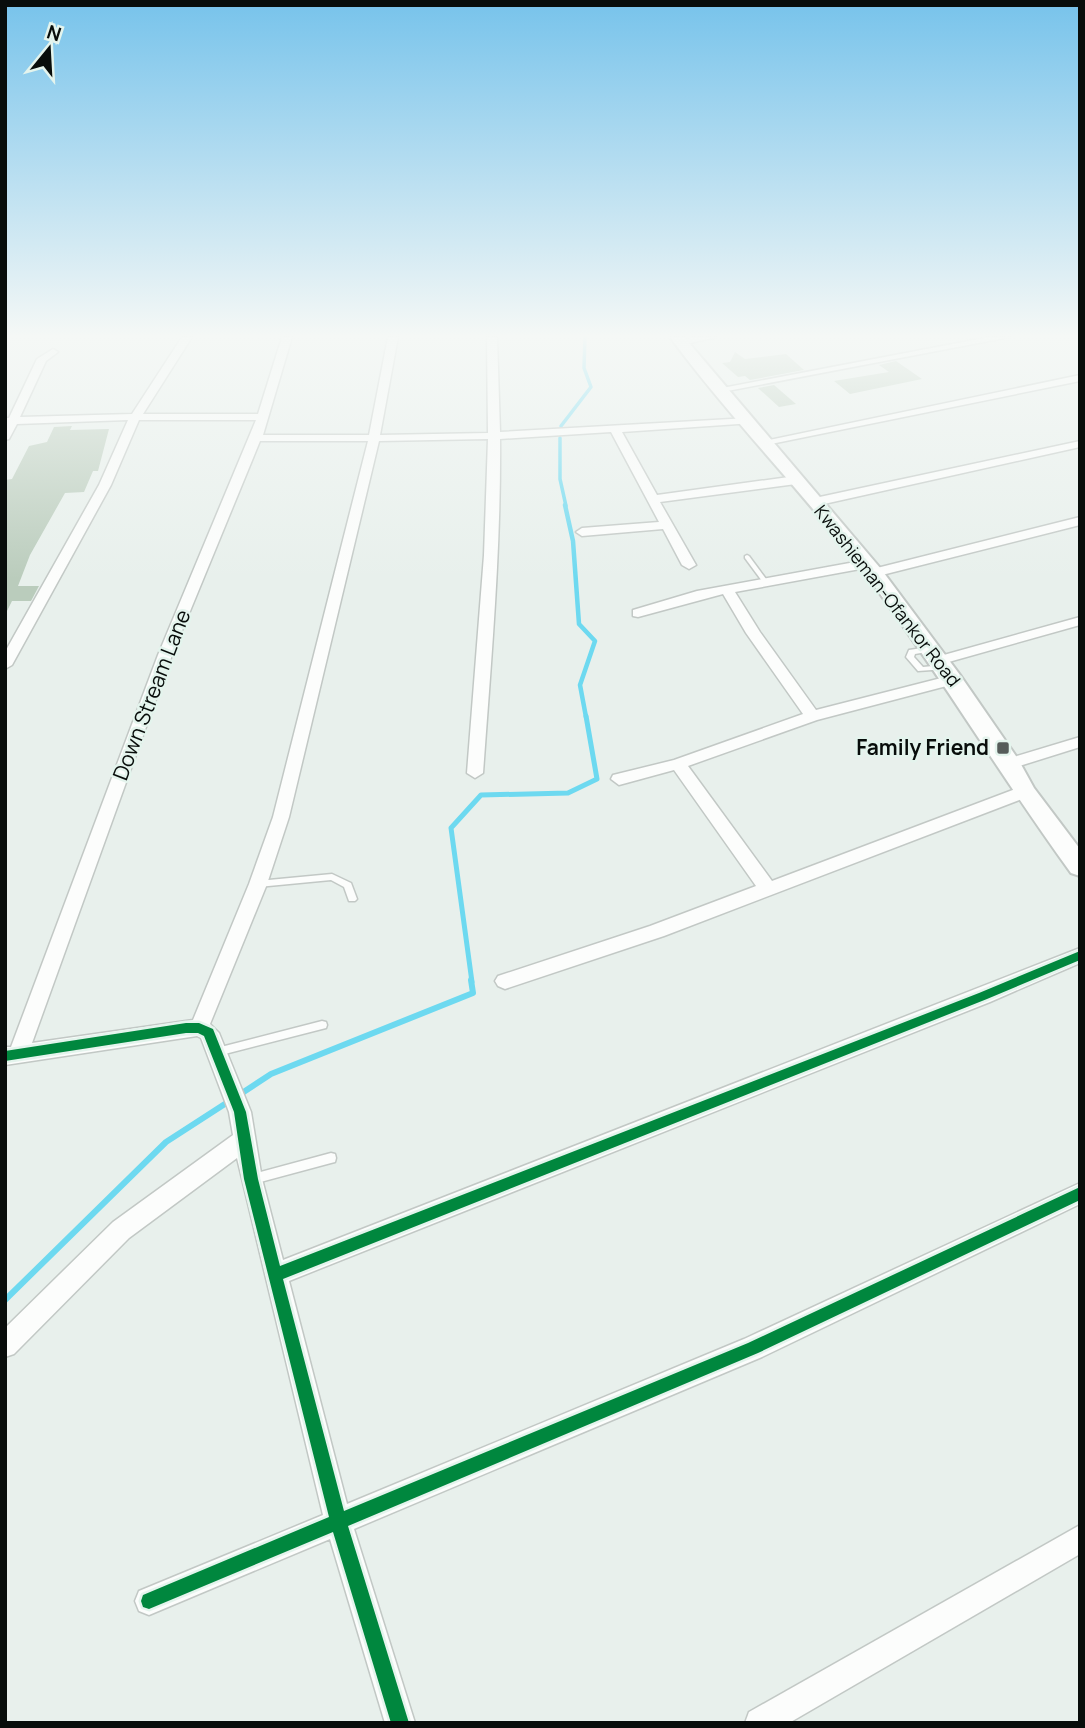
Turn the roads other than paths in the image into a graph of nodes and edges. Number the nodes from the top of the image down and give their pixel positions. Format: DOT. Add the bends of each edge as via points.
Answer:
graph roads {
  1 [pos="135,417"];
  2 [pos="262,417"];
  3 [pos="115,418"];
  4 [pos="378,418"];
  5 [pos="496,418"];
  6 [pos="746,418"];
  7 [pos="886,418"];
  8 [pos="10,421"];
  9 [pos="749,421"];
  10 [pos="614,429"];
  11 [pos="497,436"];
  12 [pos="5,437"];
  13 [pos="256,438"];
  14 [pos="374,439"];
  15 [pos="766,442"];
  16 [pos="1080,444"];
  17 [pos="796,480"];
  18 [pos="653,499"];
  19 [pos="815,502"];
  20 [pos="1080,521"];
  21 [pos="667,525"];
  22 [pos="583,532"];
  23 [pos="747,557"];
  24 [pos="689,565"];
  25 [pos="870,569"];
  26 [pos="767,584"];
  27 [pos="728,591"];
  28 [pos="638,613"];
  29 [pos="1080,621"];
  30 [pos="941,664"];
  31 [pos="5,665"];
  32 [pos="812,716"];
  33 [pos="1080,742"];
  34 [pos="678,764"];
  35 [pos="1010,764"];
  36 [pos="475,773"];
  37 [pos="619,779"];
  38 [pos="1024,792"];
  39 [pos="1080,867"];
  40 [pos="258,884"];
  41 [pos="768,889"];
  42 [pos="352,900"];
  43 [pos="1080,955"];
  44 [pos="505,981"];
  45 [pos="322,1025"];
  46 [pos="199,1028"];
  47 [pos="215,1052"];
  48 [pos="11,1055"];
  49 [pos="244,1140"];
  50 [pos="331,1158"];
  51 [pos="251,1179"];
  52 [pos="1080,1193"];
  53 [pos="275,1275"];
  54 [pos="5,1345"];
  55 [pos="338,1521"];
  56 [pos="1080,1539"];
  57 [pos="149,1601"];
  58 [pos="400,1723"];
  59 [pos="760,1723"];
  1 -- 31 [label="street" via="105,485"];
  2 -- 13 [label="street, Down Stream Lane"];
  3 -- 8 [label="street"];
  4 -- 14 [label="street"];
  5 -- 11 [label="street"];
  6 -- 9 [label="main road, Kwashieman-Ofankor Road"];
  7 -- 15 [label="street"];
  8 -- 12 [label="street"];
  9 -- 10 [label="street"];
  9 -- 15 [label="main road, Kwashieman-Ofankor Road"];
  10 -- 11 [label="street"];
  10 -- 18 [label="street"];
  11 -- 14 [label="street"];
  11 -- 36 [label="street"];
  13 -- 14 [label="street"];
  13 -- 48 [label="street, Down Stream Lane" via="165,655"];
  14 -- 40 [label="street" via="281,817"];
  15 -- 17 [label="main road, Kwashieman-Ofankor Road"];
  16 -- 19 [label="street"];
  17 -- 18 [label="street"];
  17 -- 19 [label="main road, Kwashieman-Ofankor Road"];
  18 -- 21 [label="street"];
  19 -- 25 [label="main road, Kwashieman-Ofankor Road"];
  20 -- 25 [label="street"];
  21 -- 22 [label="street"];
  21 -- 24 [label="street"];
  23 -- 26 [label="lane"];
  25 -- 26 [label="street"];
  25 -- 30 [label="main road, Kwashieman-Ofankor Road"];
  26 -- 27 [label="street"];
  27 -- 28 [label="street"];
  27 -- 32 [label="street" via="752,633"];
  29 -- 30 [label="street"];
  30 -- 32 [label="street"];
  30 -- 35 [label="main road, Kwashieman-Ofankor Road"];
  32 -- 34 [label="street"];
  33 -- 35 [label="street"];
  34 -- 37 [label="street"];
  34 -- 41 [label="street"];
  35 -- 38 [label="main road, Kwashieman-Ofankor Road"];
  38 -- 39 [label="main road, Kwashieman-Ofankor Road"];
  38 -- 41 [label="street"];
  40 -- 42 [label="lane" via="331,877 348,885"];
  40 -- 46 [label="street"];
  41 -- 44 [label="street"];
  43 -- 53 [label="street"];
  45 -- 47 [label="lane"];
  46 -- 47 [label="street" via="209,1033"];
  46 -- 48 [label="street"];
  47 -- 49 [label="street" via="240,1112"];
  49 -- 51 [label="street"];
  49 -- 54 [label="street" via="121,1230"];
  50 -- 51 [label="lane"];
  51 -- 53 [label="street"];
  52 -- 55 [label="street" via="753,1349"];
  53 -- 55 [label="street"];
  55 -- 57 [label="street"];
  55 -- 58 [label="street"];
  56 -- 59 [label="street"];
}
